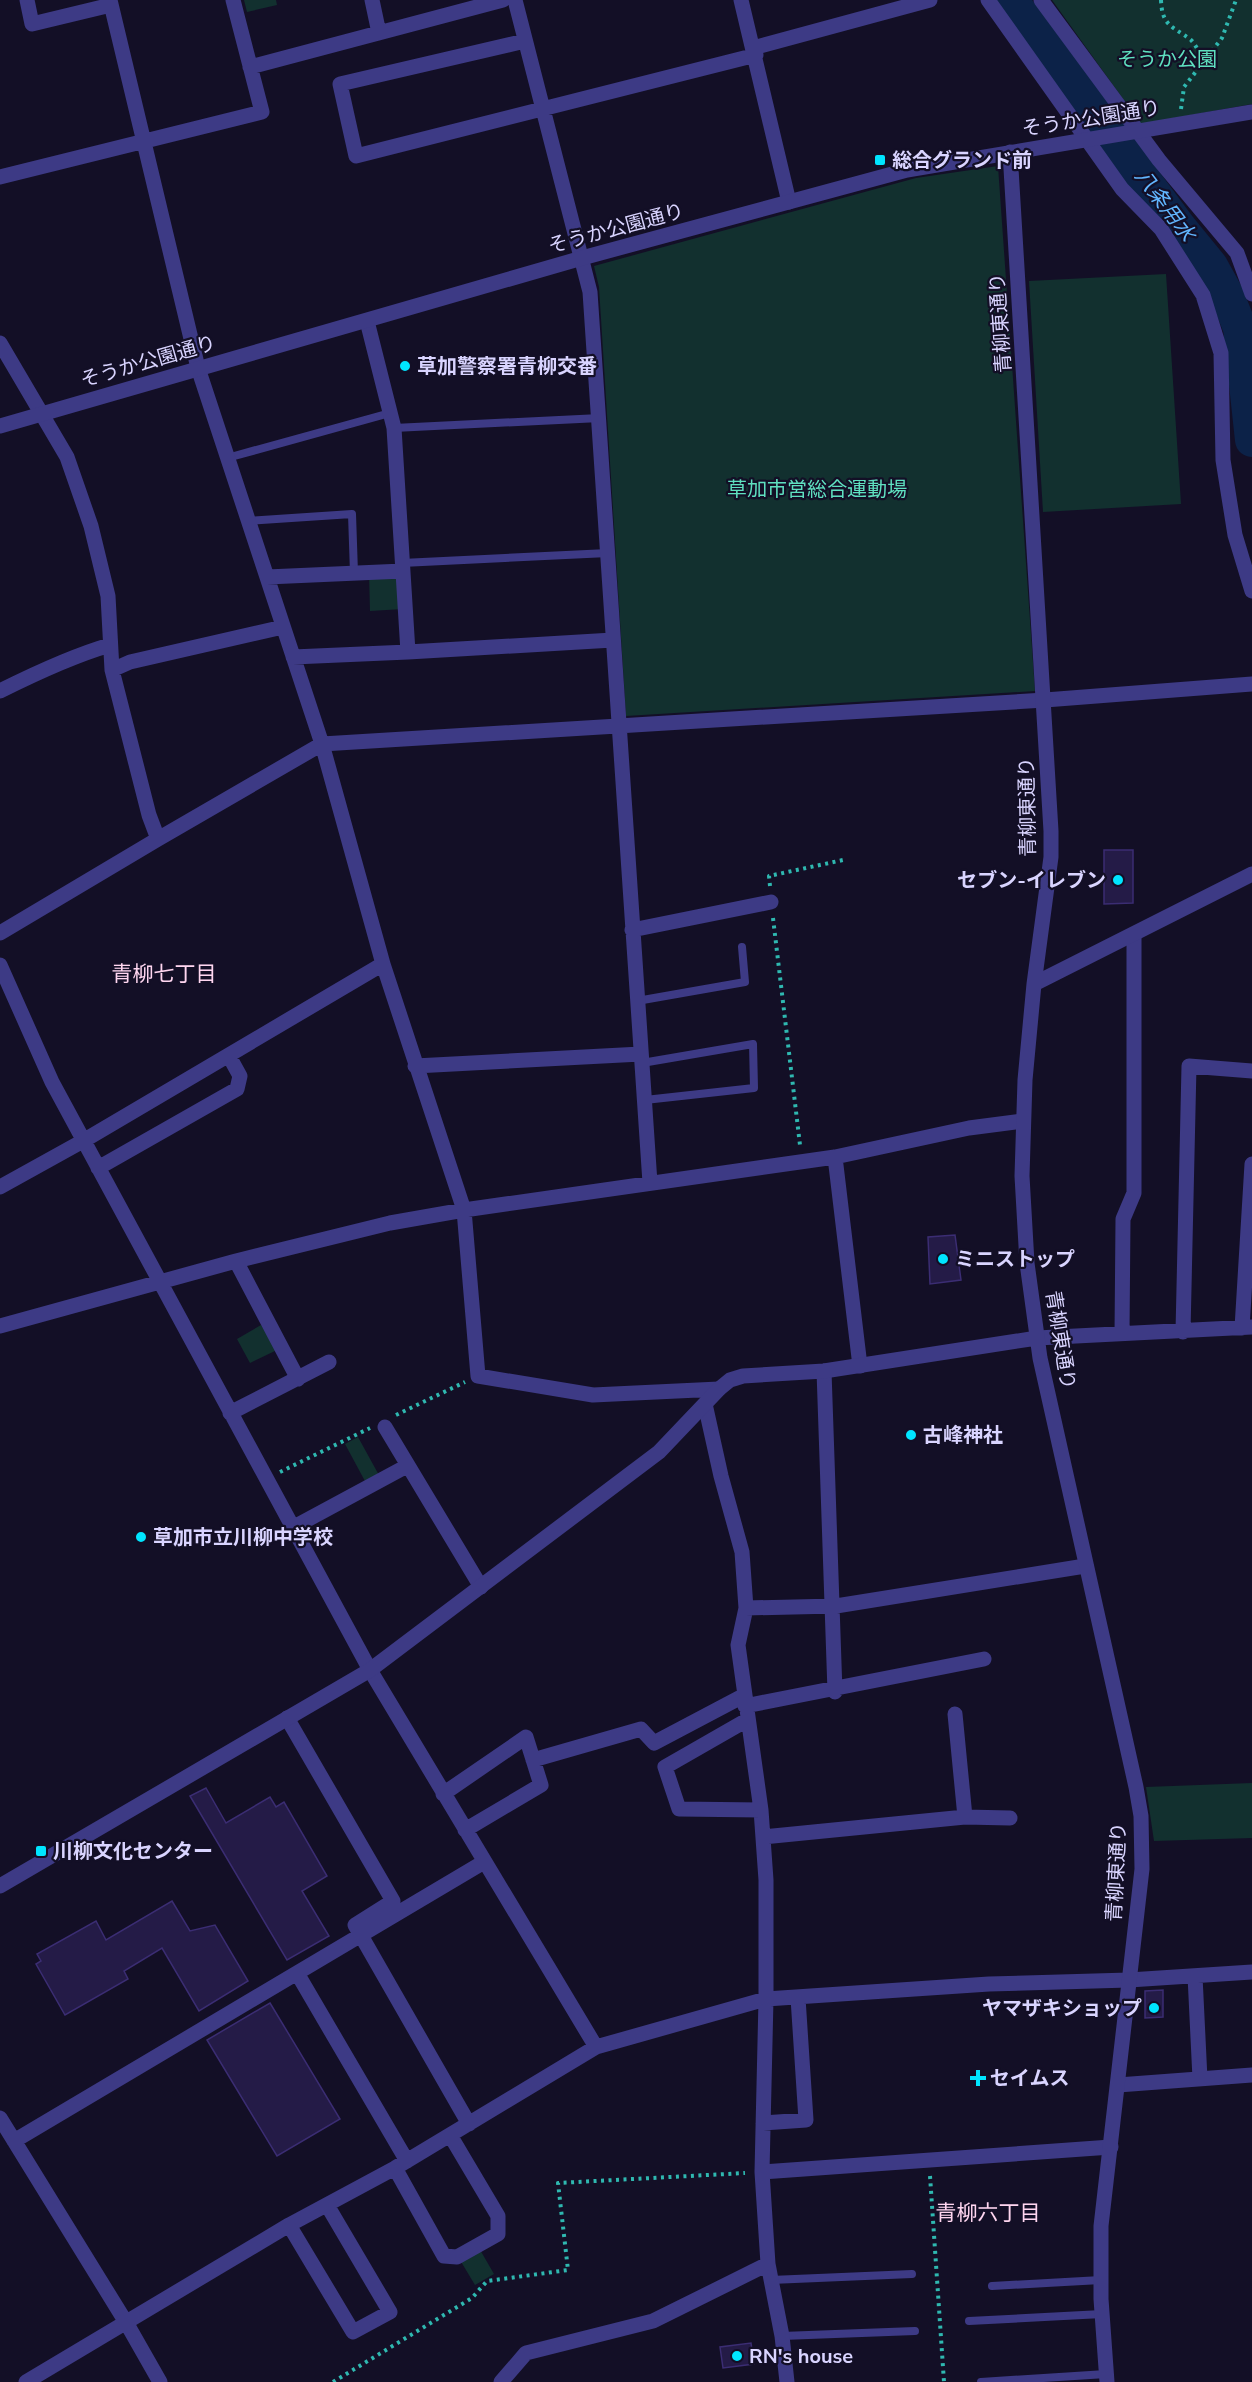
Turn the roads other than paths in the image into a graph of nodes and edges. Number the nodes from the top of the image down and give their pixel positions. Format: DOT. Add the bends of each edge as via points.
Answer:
graph roads {
  1 [pos="27,0"];
  2 [pos="233,0"];
  3 [pos="372,0"];
  4 [pos="503,0"];
  5 [pos="515,0"];
  6 [pos="741,0"];
  7 [pos="930,0"];
  8 [pos="988,0"];
  9 [pos="1041,0"];
  10 [pos="110,2"];
  11 [pos="379,33"];
  12 [pos="525,41"];
  13 [pos="754,52"];
  14 [pos="250,67"];
  15 [pos="543,109"];
  16 [pos="1252,112"];
  17 [pos="1134,132"];
  18 [pos="1090,139"];
  19 [pos="144,142"];
  20 [pos="1010,152"];
  21 [pos="0,177"];
  22 [pos="789,202"];
  23 [pos="582,258"];
  24 [pos="1252,294"];
  25 [pos="367,321"];
  26 [pos="0,343"];
  27 [pos="198,368"];
  28 [pos="42,414"];
  29 [pos="600,418"];
  30 [pos="392,420"];
  31 [pos="0,426"];
  32 [pos="227,458"];
  33 [pos="248,520"];
  34 [pos="608,553"];
  35 [pos="402,567"];
  36 [pos="354,573"];
  37 [pos="267,577"];
  38 [pos="1252,591"];
  39 [pos="283,627"];
  40 [pos="613,640"];
  41 [pos="110,645"];
  42 [pos="408,652"];
  43 [pos="293,657"];
  44 [pos="112,670"];
  45 [pos="1252,684"];
  46 [pos="0,691"];
  47 [pos="1045,700"];
  48 [pos="619,725"];
  49 [pos="322,744"];
  50 [pos="158,839"];
  51 [pos="1252,874"];
  52 [pos="771,902"];
  53 [pos="632,930"];
  54 [pos="0,933"];
  55 [pos="1134,936"];
  56 [pos="742,947"];
  57 [pos="383,964"];
  58 [pos="0,965"];
  59 [pos="1034,984"];
  60 [pos="637,1001"];
  61 [pos="229,1056"];
  62 [pos="641,1059"];
  63 [pos="415,1066"];
  64 [pos="1252,1071"];
  65 [pos="645,1100"];
  66 [pos="1023,1121"];
  67 [pos="83,1141"];
  68 [pos="836,1157"];
  69 [pos="1252,1164"];
  70 [pos="98,1168"];
  71 [pos="651,1183"];
  72 [pos="0,1187"];
  73 [pos="464,1210"];
  74 [pos="236,1261"];
  75 [pos="160,1281"];
  76 [pos="0,1326"];
  77 [pos="1247,1328"];
  78 [pos="1184,1332"];
  79 [pos="1122,1334"];
  80 [pos="1037,1338"];
  81 [pos="330,1362"];
  82 [pos="860,1366"];
  83 [pos="824,1371"];
  84 [pos="298,1379"];
  85 [pos="719,1389"];
  86 [pos="705,1404"];
  87 [pos="230,1413"];
  88 [pos="384,1427"];
  89 [pos="407,1466"];
  90 [pos="292,1528"];
  91 [pos="1085,1566"];
  92 [pos="481,1587"];
  93 [pos="831,1606"];
  94 [pos="746,1608"];
  95 [pos="984,1659"];
  96 [pos="370,1670"];
  97 [pos="835,1690"];
  98 [pos="745,1707"];
  99 [pos="955,1714"];
  100 [pos="287,1718"];
  101 [pos="533,1760"];
  102 [pos="443,1794"];
  103 [pos="761,1810"];
  104 [pos="966,1817"];
  105 [pos="1010,1818"];
  106 [pos="465,1830"];
  107 [pos="763,1837"];
  108 [pos="484,1862"];
  109 [pos="0,1886"];
  110 [pos="361,1936"];
  111 [pos="1252,1972"];
  112 [pos="297,1973"];
  113 [pos="1195,1976"];
  114 [pos="1129,1980"];
  115 [pos="798,1998"];
  116 [pos="766,1999"];
  117 [pos="596,2047"];
  118 [pos="1252,2075"];
  119 [pos="1200,2079"];
  120 [pos="1118,2085"];
  121 [pos="0,2118"];
  122 [pos="763,2123"];
  123 [pos="469,2124"];
  124 [pos="450,2135"];
  125 [pos="14,2141"];
  126 [pos="1111,2147"];
  127 [pos="401,2164"];
  128 [pos="762,2172"];
  129 [pos="327,2205"];
  130 [pos="289,2225"];
  131 [pos="768,2264"];
  132 [pos="912,2274"];
  133 [pos="771,2280"];
  134 [pos="1101,2280"];
  135 [pos="992,2286"];
  136 [pos="1102,2313"];
  137 [pos="969,2322"];
  138 [pos="127,2324"];
  139 [pos="915,2331"];
  140 [pos="782,2336"];
  141 [pos="1106,2378"];
  142 [pos="26,2382"];
  143 [pos="160,2382"];
  144 [pos="501,2382"];
  145 [pos="787,2382"];
  146 [pos="981,2382"];
  1 -- 10 [label="street" via="32,24"];
  2 -- 14 [label="street"];
  3 -- 11 [label="street"];
  4 -- 11 [label="street"];
  5 -- 12 [label="street"];
  6 -- 13 [label="street"];
  7 -- 13 [label="street"];
  8 -- 18 [label="street"];
  9 -- 17 [label="street"];
  10 -- 19 [label="street"];
  11 -- 14 [label="street"];
  12 -- 15 [label="street"];
  12 -- 15 [label="street" via="340,84 357,156"];
  13 -- 15 [label="street"];
  13 -- 22 [label="street"];
  14 -- 19 [label="street" via="262,112"];
  15 -- 23 [label="street"];
  16 -- 17 [label="street, そうか公園通り"];
  17 -- 18 [label="street, そうか公園通り"];
  17 -- 24 [label="street" via="1238,253"];
  18 -- 20 [label="street, そうか公園通り"];
  18 -- 38 [label="street" via="1122,189 1161,229 1203,295 1221,353 1223,460 1235,535"];
  19 -- 21 [label="street"];
  19 -- 27 [label="street"];
  20 -- 22 [label="street, そうか公園通り" via="907,170"];
  20 -- 47 [label="street, 青柳東通り"];
  22 -- 23 [label="street, そうか公園通り"];
  23 -- 25 [label="street, そうか公園通り"];
  23 -- 29 [label="street" via="590,292"];
  25 -- 27 [label="street, そうか公園通り"];
  25 -- 30 [label="street"];
  26 -- 28 [label="street"];
  27 -- 28 [label="street, そうか公園通り"];
  27 -- 32 [label="street"];
  28 -- 31 [label="street, そうか公園通り"];
  28 -- 41 [label="street" via="67,457 90,526 108,596"];
  29 -- 30 [label="lane"];
  29 -- 34 [label="street"];
  30 -- 32 [label="lane"];
  30 -- 35 [label="street"];
  32 -- 33 [label="street"];
  33 -- 36 [label="lane" via="352,514"];
  33 -- 37 [label="street"];
  34 -- 35 [label="lane"];
  34 -- 40 [label="street"];
  35 -- 36 [label="street"];
  35 -- 42 [label="street"];
  36 -- 37 [label="street"];
  37 -- 39 [label="street"];
  39 -- 43 [label="street"];
  39 -- 44 [label="street" via="130,662"];
  40 -- 42 [label="street"];
  40 -- 48 [label="street"];
  41 -- 44 [label="street"];
  41 -- 46 [label="street" via="30,675"];
  42 -- 43 [label="street"];
  43 -- 49 [label="street"];
  44 -- 50 [label="street"];
  45 -- 47 [label="street"];
  47 -- 48 [label="street"];
  47 -- 59 [label="street, 青柳東通り" via="1051,856"];
  48 -- 49 [label="street"];
  48 -- 53 [label="street"];
  49 -- 50 [label="street"];
  49 -- 57 [label="street"];
  50 -- 54 [label="street"];
  51 -- 55 [label="street"];
  52 -- 53 [label="street"];
  53 -- 60 [label="street"];
  55 -- 59 [label="street"];
  55 -- 79 [label="street" via="1134,1193 1123,1219"];
  56 -- 60 [label="lane" via="745,982"];
  57 -- 61 [label="street"];
  57 -- 63 [label="street"];
  58 -- 67 [label="street"];
  59 -- 66 [label="street, 青柳東通り"];
  60 -- 62 [label="street"];
  61 -- 67 [label="street"];
  61 -- 70 [label="street" via="240,1076 237,1089"];
  62 -- 63 [label="street"];
  62 -- 65 [label="street"];
  62 -- 65 [label="lane" via="753,1044 754,1088"];
  63 -- 73 [label="street"];
  64 -- 78 [label="street" via="1189,1066"];
  65 -- 71 [label="street"];
  66 -- 68 [label="street" via="969,1128"];
  66 -- 80 [label="street, 青柳東通り" via="1024,1221"];
  67 -- 70 [label="street"];
  67 -- 72 [label="street"];
  68 -- 71 [label="street"];
  68 -- 82 [label="street"];
  69 -- 77 [label="street"];
  70 -- 75 [label="street"];
  71 -- 73 [label="street"];
  73 -- 74 [label="street" via="390,1223"];
  73 -- 85 [label="street" via="478,1376 593,1395"];
  74 -- 75 [label="street"];
  74 -- 84 [label="street"];
  75 -- 76 [label="street"];
  75 -- 87 [label="street"];
  77 -- 78 [label="street"];
  78 -- 79 [label="street"];
  79 -- 80 [label="street"];
  80 -- 82 [label="street"];
  80 -- 91 [label="street, 青柳東通り"];
  81 -- 84 [label="street"];
  82 -- 83 [label="street"];
  83 -- 85 [label="street" via="743,1376"];
  83 -- 93 [label="street"];
  84 -- 87 [label="street"];
  85 -- 86 [label="street"];
  86 -- 92 [label="street" via="658,1452"];
  86 -- 94 [label="street" via="742,1552"];
  87 -- 90 [label="street"];
  88 -- 89 [label="street"];
  89 -- 90 [label="street"];
  89 -- 92 [label="street"];
  90 -- 96 [label="street"];
  91 -- 93 [label="street"];
  91 -- 114 [label="street, 青柳東通り" via="1141,1816 1142,1869"];
  92 -- 96 [label="street"];
  93 -- 94 [label="street"];
  93 -- 97 [label="street"];
  94 -- 98 [label="street" via="738,1645"];
  95 -- 97 [label="street"];
  96 -- 100 [label="street"];
  96 -- 102 [label="street"];
  97 -- 98 [label="street"];
  98 -- 101 [label="street" via="654,1743 641,1729"];
  98 -- 103 [label="street"];
  98 -- 103 [label="street" via="665,1767 679,1809"];
  99 -- 104 [label="street"];
  100 -- 109 [label="street"];
  100 -- 110 [label="street" via="393,1901 355,1925"];
  101 -- 102 [label="street" via="526,1737"];
  101 -- 106 [label="street" via="541,1785"];
  102 -- 106 [label="street"];
  103 -- 107 [label="street"];
  104 -- 105 [label="street"];
  104 -- 107 [label="street"];
  106 -- 108 [label="street"];
  107 -- 116 [label="street"];
  108 -- 110 [label="street"];
  108 -- 117 [label="street"];
  110 -- 112 [label="street"];
  110 -- 123 [label="street"];
  111 -- 113 [label="street"];
  112 -- 125 [label="street"];
  112 -- 127 [label="street"];
  113 -- 114 [label="street"];
  113 -- 119 [label="street"];
  114 -- 115 [label="street" via="989,1984"];
  114 -- 120 [label="street, 青柳東通り"];
  115 -- 116 [label="street"];
  115 -- 122 [label="street" via="806,2120"];
  116 -- 117 [label="street"];
  116 -- 122 [label="street"];
  117 -- 123 [label="street"];
  118 -- 119 [label="street"];
  119 -- 120 [label="street"];
  120 -- 126 [label="street, 青柳東通り"];
  121 -- 125 [label="street"];
  122 -- 128 [label="street"];
  123 -- 124 [label="street"];
  124 -- 127 [label="street"];
  124 -- 127 [label="street" via="498,2216 498,2234 457,2257 444,2256"];
  125 -- 138 [label="street"];
  126 -- 128 [label="street"];
  126 -- 134 [label="street, 青柳東通り" via="1101,2226"];
  127 -- 129 [label="street"];
  128 -- 131 [label="street"];
  129 -- 130 [label="street"];
  129 -- 130 [label="street" via="390,2312 353,2332"];
  130 -- 138 [label="street"];
  131 -- 133 [label="street"];
  131 -- 144 [label="street" via="653,2321 526,2353"];
  132 -- 133 [label="lane"];
  133 -- 140 [label="street"];
  134 -- 135 [label="lane"];
  134 -- 136 [label="street, 青柳東通り"];
  136 -- 137 [label="lane"];
  136 -- 141 [label="street, 青柳東通り"];
  138 -- 142 [label="street"];
  138 -- 143 [label="street"];
  139 -- 140 [label="lane"];
  140 -- 145 [label="street"];
  141 -- 146 [label="lane"];
}
